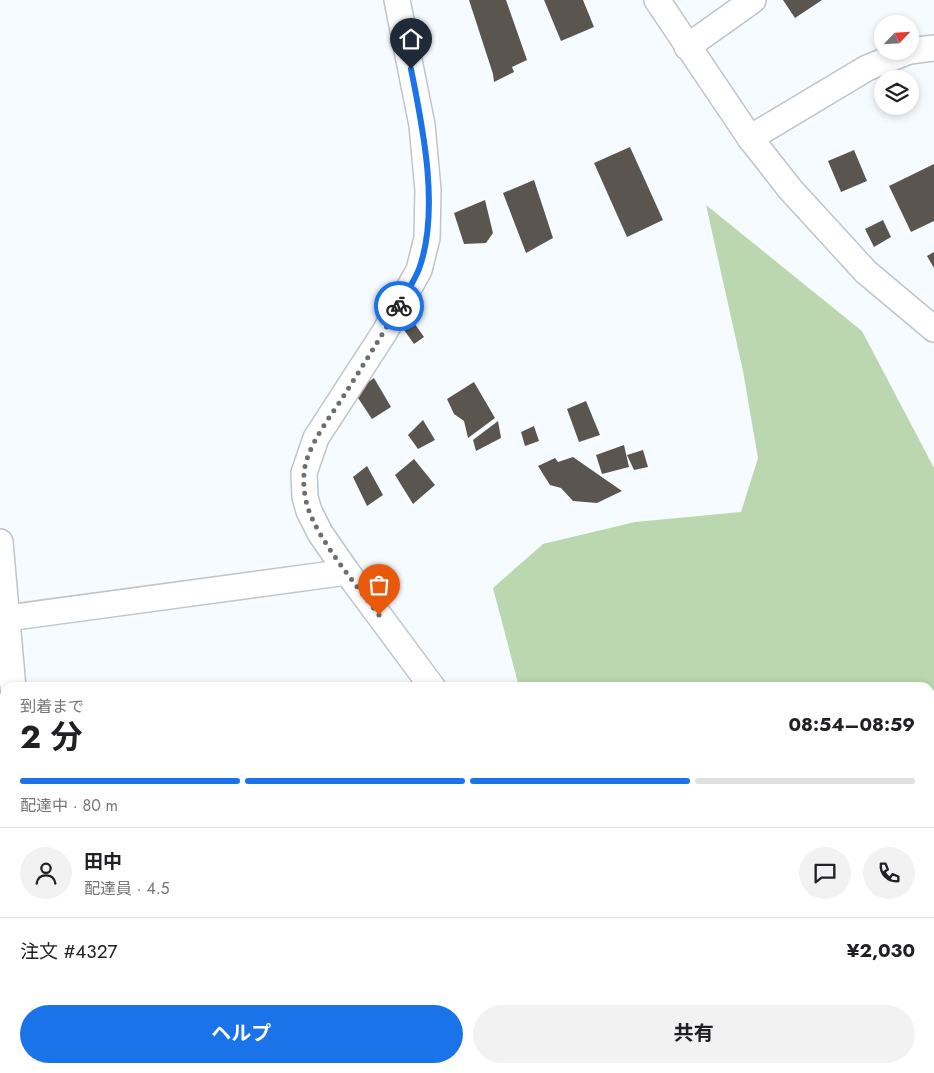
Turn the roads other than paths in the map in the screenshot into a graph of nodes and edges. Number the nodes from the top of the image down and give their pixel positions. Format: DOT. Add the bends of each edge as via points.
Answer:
graph roads {
  1 [pos="398,0"];
  2 [pos="657,0"];
  3 [pos="753,0"];
  4 [pos="687,47"];
  5 [pos="934,48"];
  6 [pos="919,50"];
  7 [pos="887,60"];
  8 [pos="750,138"];
  9 [pos="934,329"];
  10 [pos="0,542"];
  11 [pos="347,572"];
  12 [pos="3,618"];
  13 [pos="12,682"];
  14 [pos="428,682"];
  1 -- 11 [label="street" via="422,125 428,190 427,238 419,270 384,333 316,438 304,473 305,497 310,512 320,533"];
  2 -- 4 [label="street"];
  3 -- 4 [label="street"];
  4 -- 8 [label="street"];
  5 -- 6 [label="street"];
  7 -- 8 [label="street" via="867,68"];
  8 -- 9 [label="street" via="790,189 866,272"];
  10 -- 12 [label="street"];
  11 -- 12 [label="street"];
  11 -- 14 [label="street"];
  12 -- 13 [label="street"];
}
